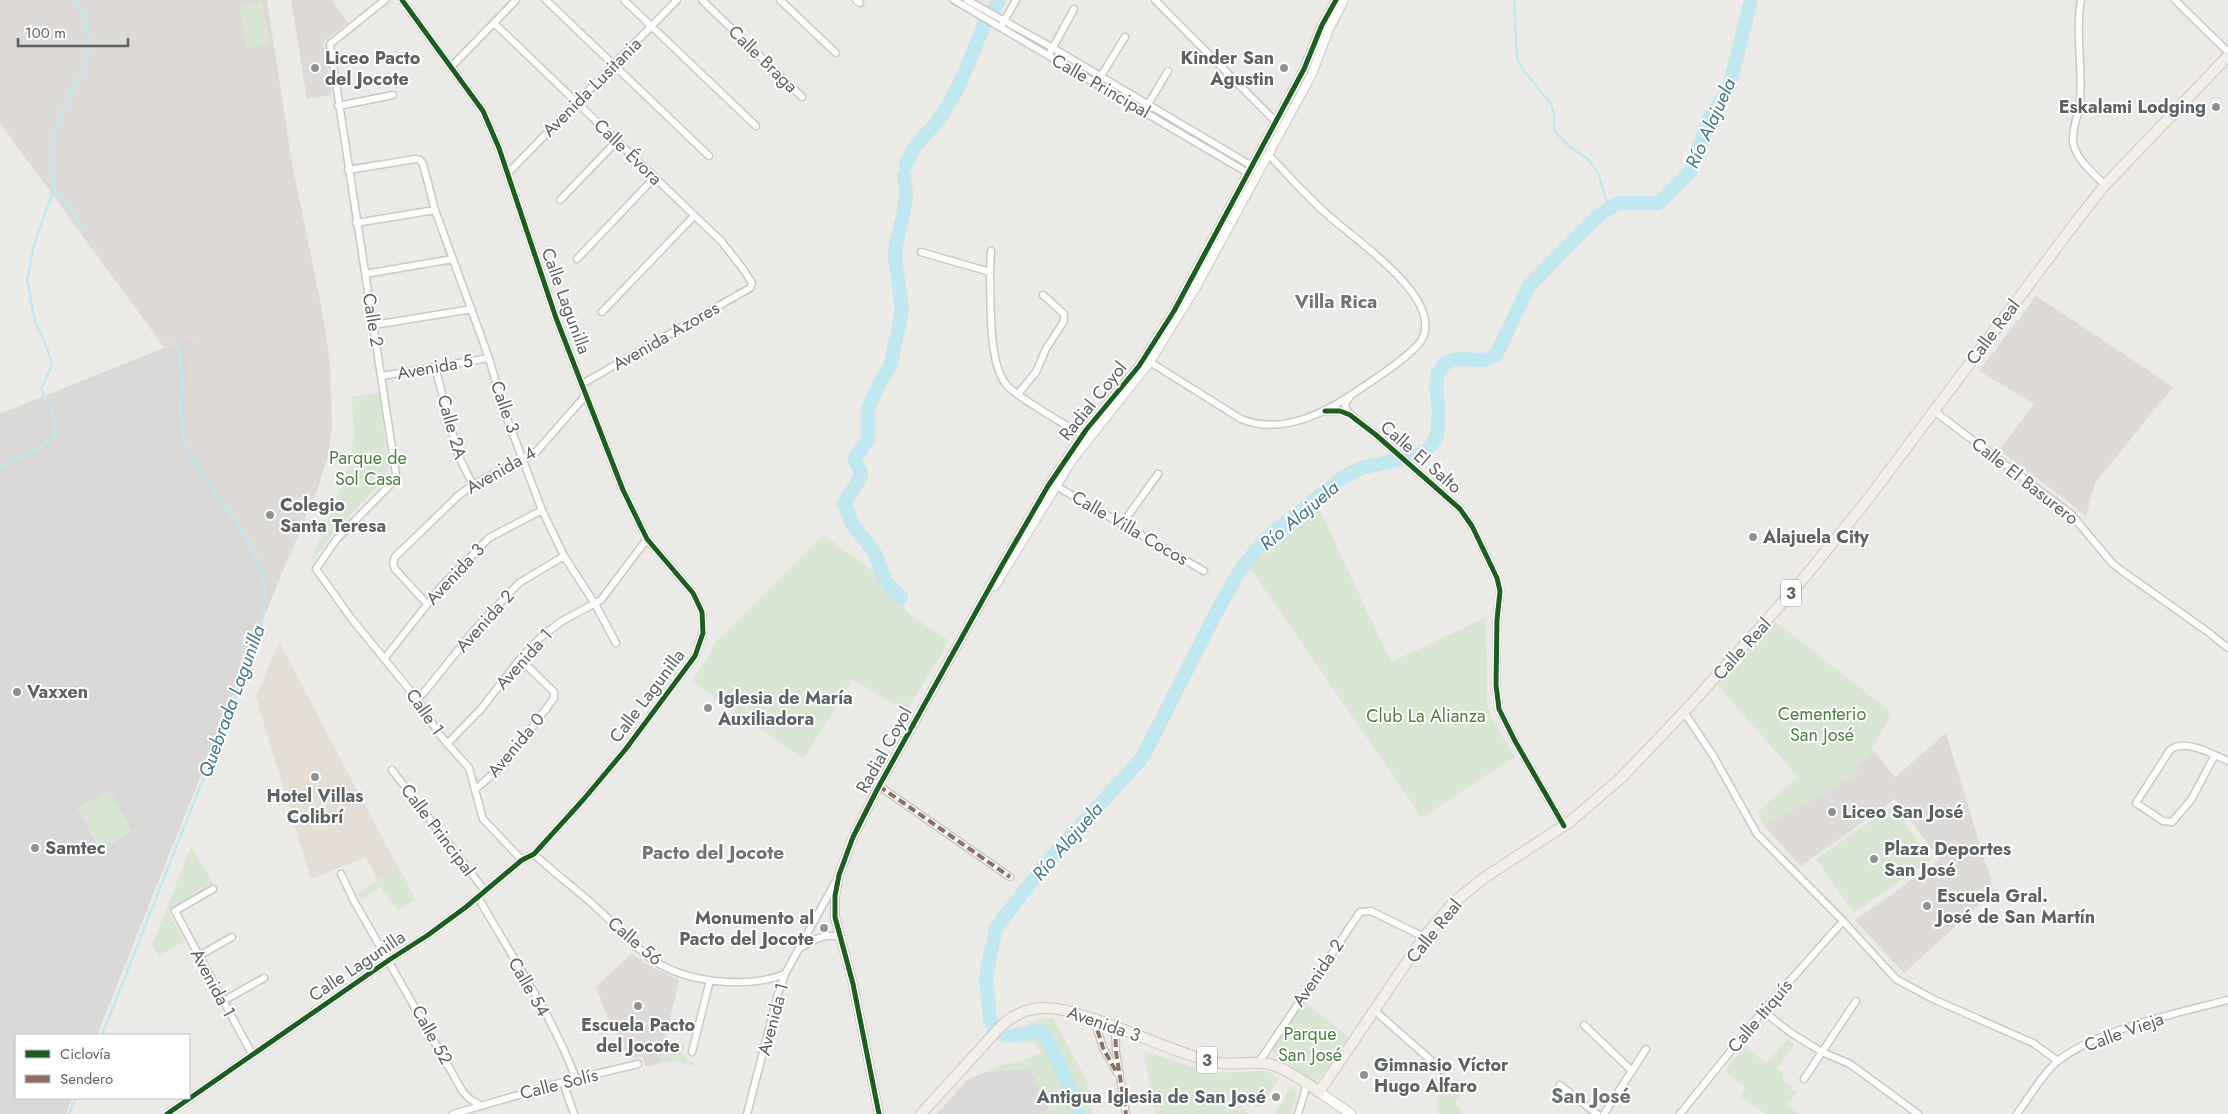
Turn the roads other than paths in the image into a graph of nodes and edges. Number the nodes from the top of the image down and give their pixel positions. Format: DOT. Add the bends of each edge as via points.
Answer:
graph roads {
  1 [pos="385,0"];
  2 [pos="402,0"];
  3 [pos="516,0"];
  4 [pos="546,0"];
  5 [pos="624,0"];
  6 [pos="677,0"];
  7 [pos="702,0"];
  8 [pos="780,0"];
  9 [pos="954,0"];
  10 [pos="967,0"];
  11 [pos="1016,0"];
  12 [pos="1157,0"];
  13 [pos="1336,0"];
  14 [pos="1344,0"];
  15 [pos="2081,0"];
  16 [pos="2175,0"];
  17 [pos="1074,9"];
  18 [pos="1004,20"];
  19 [pos="494,23"];
  20 [pos="652,26"];
  21 [pos="1000,27"];
  22 [pos="1125,37"];
  23 [pos="1053,48"];
  24 [pos="836,53"];
  25 [pos="2228,54"];
  26 [pos="1048,56"];
  27 [pos="615,65"];
  28 [pos="452,66"];
  29 [pos="1168,71"];
  30 [pos="1100,77"];
  31 [pos="1097,84"];
  32 [pos="394,96"];
  33 [pos="802,97"];
  34 [pos="576,102"];
  35 [pos="1148,104"];
  36 [pos="338,106"];
  37 [pos="1143,111"];
  38 [pos="1275,121"];
  39 [pos="756,126"];
  40 [pos="1281,128"];
  41 [pos="616,142"];
  42 [pos="1268,154"];
  43 [pos="709,156"];
  44 [pos="348,170"];
  45 [pos="1250,170"];
  46 [pos="507,174"];
  47 [pos="654,178"];
  48 [pos="2105,185"];
  49 [pos="560,200"];
  50 [pos="1240,205"];
  51 [pos="435,210"];
  52 [pos="694,216"];
  53 [pos="356,222"];
  54 [pos="991,251"];
  55 [pos="921,252"];
  56 [pos="453,259"];
  57 [pos="1203,259"];
  58 [pos="577,260"];
  59 [pos="1208,267"];
  60 [pos="1198,268"];
  61 [pos="990,272"];
  62 [pos="365,274"];
  63 [pos="750,288"];
  64 [pos="1043,295"];
  65 [pos="472,309"];
  66 [pos="602,312"];
  67 [pos="374,325"];
  68 [pos="1160,335"];
  69 [pos="489,358"];
  70 [pos="1150,362"];
  71 [pos="435,367"];
  72 [pos="382,376"];
  73 [pos="1128,379"];
  74 [pos="582,384"];
  75 [pos="1354,393"];
  76 [pos="1018,394"];
  77 [pos="586,395"];
  78 [pos="1123,396"];
  79 [pos="1112,399"];
  80 [pos="1324,411"];
  81 [pos="1934,411"];
  82 [pos="1350,414"];
  83 [pos="1096,428"];
  84 [pos="1085,437"];
  85 [pos="523,459"];
  86 [pos="1158,474"];
  87 [pos="1052,484"];
  88 [pos="473,485"];
  89 [pos="542,510"];
  90 [pos="1122,524"];
  91 [pos="646,539"];
  92 [pos="564,556"];
  93 [pos="316,569"];
  94 [pos="1204,571"];
  95 [pos="427,604"];
  96 [pos="594,604"];
  97 [pos="616,642"];
  98 [pos="2228,648"];
  99 [pos="384,659"];
  100 [pos="520,659"];
  101 [pos="417,699"];
  102 [pos="1684,712"];
  103 [pos="447,744"];
  104 [pos="2215,755"];
  105 [pos="2228,761"];
  106 [pos="392,770"];
  107 [pos="879,786"];
  108 [pos="475,790"];
  109 [pos="864,815"];
  110 [pos="1564,826"];
  111 [pos="534,854"];
  112 [pos="522,860"];
  113 [pos="341,874"];
  114 [pos="839,875"];
  115 [pos="1010,878"];
  116 [pos="832,888"];
  117 [pos="213,889"];
  118 [pos="485,891"];
  119 [pos="478,897"];
  120 [pos="1843,921"];
  121 [pos="836,923"];
  122 [pos="1424,936"];
  123 [pos="232,937"];
  124 [pos="840,937"];
  125 [pos="799,949"];
  126 [pos="199,956"];
  127 [pos="389,960"];
  128 [pos="785,974"];
  129 [pos="264,978"];
  130 [pos="710,980"];
  131 [pos="2228,1000"];
  132 [pos="223,1001"];
  133 [pos="1856,1001"];
  134 [pos="1375,1011"];
  135 [pos="1763,1011"];
  136 [pos="1094,1019"];
  137 [pos="1584,1025"];
  138 [pos="1115,1027"];
  139 [pos="1646,1050"];
  140 [pos="692,1052"];
  141 [pos="1822,1052"];
  142 [pos="252,1054"];
  143 [pos="2058,1060"];
  144 [pos="1259,1062"];
  145 [pos="638,1064"];
  146 [pos="1442,1070"];
  147 [pos="1632,1071"];
  148 [pos="576,1079"];
  149 [pos="1121,1079"];
  150 [pos="1804,1079"];
  151 [pos="563,1082"];
  152 [pos="1307,1084"];
  153 [pos="1560,1085"];
  154 [pos="1319,1092"];
  155 [pos="190,1098"];
  156 [pos="188,1099"];
  157 [pos="480,1105"];
  158 [pos="167,1114"];
  159 [pos="453,1114"];
  160 [pos="574,1114"];
  161 [pos="747,1114"];
  162 [pos="879,1114"];
  163 [pos="921,1114"];
  164 [pos="1126,1114"];
  165 [pos="1298,1114"];
  166 [pos="1352,1114"];
  167 [pos="1597,1114"];
  168 [pos="1604,1114"];
  169 [pos="1680,1114"];
  170 [pos="1918,1114"];
  171 [pos="2017,1114"];
  1 -- 36 [label="street" via="330,44"];
  2 -- 28 [label="street, Calle Lagunilla"];
  3 -- 19 [label="street"];
  4 -- 27 [label="street"];
  5 -- 20 [label="street"];
  6 -- 20 [label="street, Avenida Lusitania"];
  7 -- 33 [label="street, Calle Braga"];
  8 -- 24 [label="street"];
  9 -- 21 [label="street, Calle Principal"];
  10 -- 18 [label="street, Calle Principal"];
  11 -- 18 [label="street"];
  12 -- 38 [label="street"];
  13 -- 38 [label="street, Radial Coyol"];
  14 -- 40 [label="street, Radial Coyol" via="1312,74"];
  15 -- 48 [label="street" via="2078,28 2080,103 2074,145 2077,153"];
  16 -- 25 [label="street"];
  17 -- 23 [label="street"];
  18 -- 21 [label="street"];
  18 -- 23 [label="street, Calle Principal"];
  19 -- 28 [label="street"];
  19 -- 34 [label="street, Calle Évora"];
  20 -- 27 [label="street, Avenida Lusitania"];
  20 -- 39 [label="street"];
  21 -- 26 [label="street, Calle Principal"];
  22 -- 30 [label="street"];
  23 -- 26 [label="street"];
  23 -- 30 [label="street, Calle Principal"];
  25 -- 48 [label="main road, Calle Real / 3"];
  26 -- 31 [label="street, Calle Principal"];
  27 -- 34 [label="street, Avenida Lusitania"];
  27 -- 43 [label="street"];
  28 -- 46 [label="street, Calle Lagunilla" via="483,111"];
  29 -- 35 [label="street"];
  30 -- 31 [label="street"];
  30 -- 35 [label="street, Calle Principal"];
  31 -- 37 [label="street, Calle Principal"];
  32 -- 36 [label="street"];
  34 -- 41 [label="street, Calle Évora"];
  34 -- 46 [label="street, Avenida Lusitania"];
  35 -- 37 [label="street"];
  35 -- 45 [label="street, Calle Principal"];
  36 -- 44 [label="street"];
  37 -- 45 [label="street, Calle Principal"];
  38 -- 40 [label="street"];
  38 -- 45 [label="street, Radial Coyol"];
  40 -- 42 [label="street, Radial Coyol"];
  41 -- 47 [label="street, Calle Évora"];
  41 -- 49 [label="street"];
  42 -- 50 [label="street, Radial Coyol"];
  42 -- 75 [label="street" via="1327,215 1411,288 1424,314 1422,339"];
  44 -- 51 [label="street, Calle 3" via="420,160"];
  44 -- 53 [label="street, Calle 2"];
  45 -- 50 [label="street"];
  45 -- 57 [label="street, Radial Coyol"];
  46 -- 74 [label="street, Calle Lagunilla"];
  47 -- 52 [label="street, Calle Évora"];
  47 -- 58 [label="street"];
  48 -- 81 [label="main road, Calle Real / 3"];
  50 -- 59 [label="street, Radial Coyol"];
  51 -- 53 [label="street"];
  51 -- 56 [label="street, Calle 3"];
  52 -- 63 [label="street, Calle Évora" via="733,254 752,283"];
  52 -- 66 [label="street"];
  53 -- 62 [label="street, Calle 2"];
  54 -- 61 [label="street"];
  55 -- 61 [label="street"];
  56 -- 62 [label="street"];
  56 -- 65 [label="street, Calle 3"];
  57 -- 59 [label="street"];
  57 -- 60 [label="street, Radial Coyol"];
  59 -- 60 [label="street"];
  59 -- 70 [label="street, Radial Coyol"];
  60 -- 68 [label="street, Radial Coyol"];
  61 -- 76 [label="street" via="992,334 999,368 1005,383"];
  62 -- 67 [label="street, Calle 2"];
  63 -- 74 [label="street, Avenida Azores"];
  64 -- 76 [label="street" via="1064,314 1064,321 1036,372"];
  65 -- 67 [label="street"];
  65 -- 69 [label="street, Calle 3"];
  67 -- 72 [label="street, Calle 2"];
  68 -- 70 [label="street"];
  68 -- 73 [label="street, Radial Coyol"];
  69 -- 71 [label="street, Avenida 5"];
  69 -- 85 [label="street, Calle 3" via="503,408"];
  70 -- 78 [label="street, Radial Coyol"];
  70 -- 80 [label="street" via="1255,424 1309,418"];
  71 -- 72 [label="street, Avenida 5"];
  71 -- 88 [label="street, Calle 2A" via="459,456"];
  72 -- 93 [label="street, Calle 2" via="397,469 391,484 336,540"];
  73 -- 78 [label="street" via="1119,394"];
  73 -- 79 [label="street, Radial Coyol"];
  74 -- 77 [label="street, Calle Lagunilla"];
  75 -- 80 [label="street"];
  75 -- 82 [label="street" via="1344,404"];
  76 -- 84 [label="street"];
  77 -- 85 [label="street, Avenida 4" via="537,451"];
  77 -- 91 [label="street, Calle Lagunilla"];
  78 -- 83 [label="street, Radial Coyol"];
  79 -- 83 [label="street" via="1116,401"];
  79 -- 84 [label="street, Radial Coyol"];
  80 -- 82 [label="street"];
  81 -- 98 [label="street, Calle El Basurero" via="2071,514 2122,572"];
  81 -- 102 [label="main road, Calle Real / 3" via="1800,583"];
  82 -- 110 [label="street, Calle El Salto" via="1460,509 1470,523 1497,578 1500,591 1496,685 1499,709"];
  83 -- 84 [label="street, Radial Coyol"];
  84 -- 87 [label="street, Radial Coyol"];
  85 -- 88 [label="street, Avenida 4"];
  85 -- 89 [label="street, Calle 3"];
  86 -- 90 [label="street"];
  87 -- 90 [label="street, Calle Villa Cocos"];
  87 -- 107 [label="street, Radial Coyol"];
  88 -- 95 [label="street, Avenida 4" via="395,557 395,569"];
  89 -- 92 [label="street, Calle 3"];
  89 -- 95 [label="street, Avenida 3" via="489,538"];
  90 -- 94 [label="street, Calle Villa Cocos"];
  91 -- 96 [label="street, Avenida 1" via="601,600"];
  91 -- 111 [label="street, Calle Lagunilla" via="698,601 704,623 700,645 608,771"];
  92 -- 96 [label="street, Calle 3"];
  92 -- 101 [label="street, Avenida 2" via="519,583 476,628"];
  93 -- 99 [label="street, Calle 1"];
  95 -- 99 [label="street, Avenida 3"];
  96 -- 97 [label="street, Calle 3"];
  96 -- 100 [label="street, Avenida 1" via="551,629"];
  99 -- 101 [label="street, Calle 1"];
  100 -- 103 [label="street, Avenida 1" via="481,709"];
  100 -- 108 [label="street, Avenida 0" via="554,692 554,698 508,760"];
  101 -- 103 [label="street, Calle 1"];
  102 -- 110 [label="main road, Calle Real / 3" via="1622,777"];
  102 -- 120 [label="street" via="1714,757 1757,834"];
  103 -- 108 [label="street, Calle 1" via="469,768"];
  104 -- 104 [label="street" via="2191,800 2172,822 2163,821 2136,803 2170,750 2176,746 2183,744"];
  104 -- 105 [label="street"];
  106 -- 118 [label="street, Calle Principal"];
  107 -- 109 [label="street, Radial Coyol"];
  107 -- 115 [label="street"];
  108 -- 112 [label="street, Calle 1" via="483,819"];
  109 -- 114 [label="street, Radial Coyol"];
  109 -- 116 [label="street, Radial Coyol" via="852,835"];
  110 -- 122 [label="main road, Calle Real / 3" via="1484,878 1454,902"];
  111 -- 112 [label="street, Calle Lagunilla"];
  111 -- 130 [label="street, Calle 56" via="651,959 680,973"];
  112 -- 118 [label="street, Calle Lagunilla"];
  113 -- 127 [label="street"];
  114 -- 116 [label="street, Avenida 1"];
  114 -- 121 [label="street, Radial Coyol" via="835,896"];
  116 -- 121 [label="street, Radial Coyol" via="832,912"];
  116 -- 125 [label="street, Avenida 1"];
  117 -- 126 [label="street, Avenida 1" via="175,911"];
  118 -- 119 [label="street, Calle Lagunilla"];
  119 -- 127 [label="street, Calle Lagunilla" via="428,936"];
  119 -- 148 [label="street, Calle 54" via="567,1053"];
  120 -- 135 [label="street, Calle Itiquís"];
  120 -- 143 [label="street" via="1896,979 2033,1043"];
  121 -- 124 [label="street, Radial Coyol"];
  122 -- 134 [label="main road, Calle Real / 3"];
  122 -- 144 [label="street, Avenida 2" via="1371,911 1357,915"];
  123 -- 126 [label="street"];
  124 -- 125 [label="street" via="820,937"];
  124 -- 162 [label="street, Radial Coyol" via="853,984"];
  125 -- 128 [label="street, Avenida 1"];
  126 -- 132 [label="street, Avenida 1"];
  127 -- 142 [label="street, Calle Lagunilla"];
  127 -- 157 [label="street, Calle 52" via="464,1092"];
  128 -- 130 [label="street, Calle 56" via="758,982"];
  128 -- 161 [label="street, Avenida 1"];
  129 -- 132 [label="street"];
  130 -- 140 [label="street"];
  131 -- 143 [label="street, Calle Vieja" via="2096,1040"];
  132 -- 142 [label="street, Avenida 1"];
  133 -- 141 [label="street"];
  134 -- 146 [label="street"];
  134 -- 154 [label="main road, Calle Real / 3"];
  135 -- 141 [label="street"];
  135 -- 169 [label="street, Calle Itiquís"];
  136 -- 138 [label="main road, Avenida 3 / 3"];
  136 -- 149 [label="street" via="1103,1048"];
  136 -- 163 [label="main road, Avenida 3 / 3" via="1058,1009 1039,1008 1015,1015 994,1033"];
  137 -- 147 [label="street"];
  138 -- 144 [label="main road, Avenida 3 / 3" via="1215,1063"];
  138 -- 149 [label="street"];
  139 -- 147 [label="street"];
  141 -- 150 [label="street"];
  141 -- 170 [label="street" via="1850,1064"];
  142 -- 155 [label="street, Calle Lagunilla"];
  143 -- 171 [label="street, Calle Vieja"];
  144 -- 152 [label="main road, Avenida 3 / 3" via="1281,1068"];
  145 -- 148 [label="street, Calle Solís"];
  147 -- 168 [label="street"];
  148 -- 151 [label="street, Calle Solís"];
  149 -- 164 [label="street"];
  151 -- 157 [label="street, Calle Solís"];
  151 -- 160 [label="street"];
  152 -- 154 [label="main road, Avenida 3 / 3"];
  152 -- 165 [label="street"];
  153 -- 167 [label="street"];
  154 -- 166 [label="main road"];
  156 -- 158 [label="street, Calle Lagunilla"];
  157 -- 159 [label="street, Calle Solís"];
}
